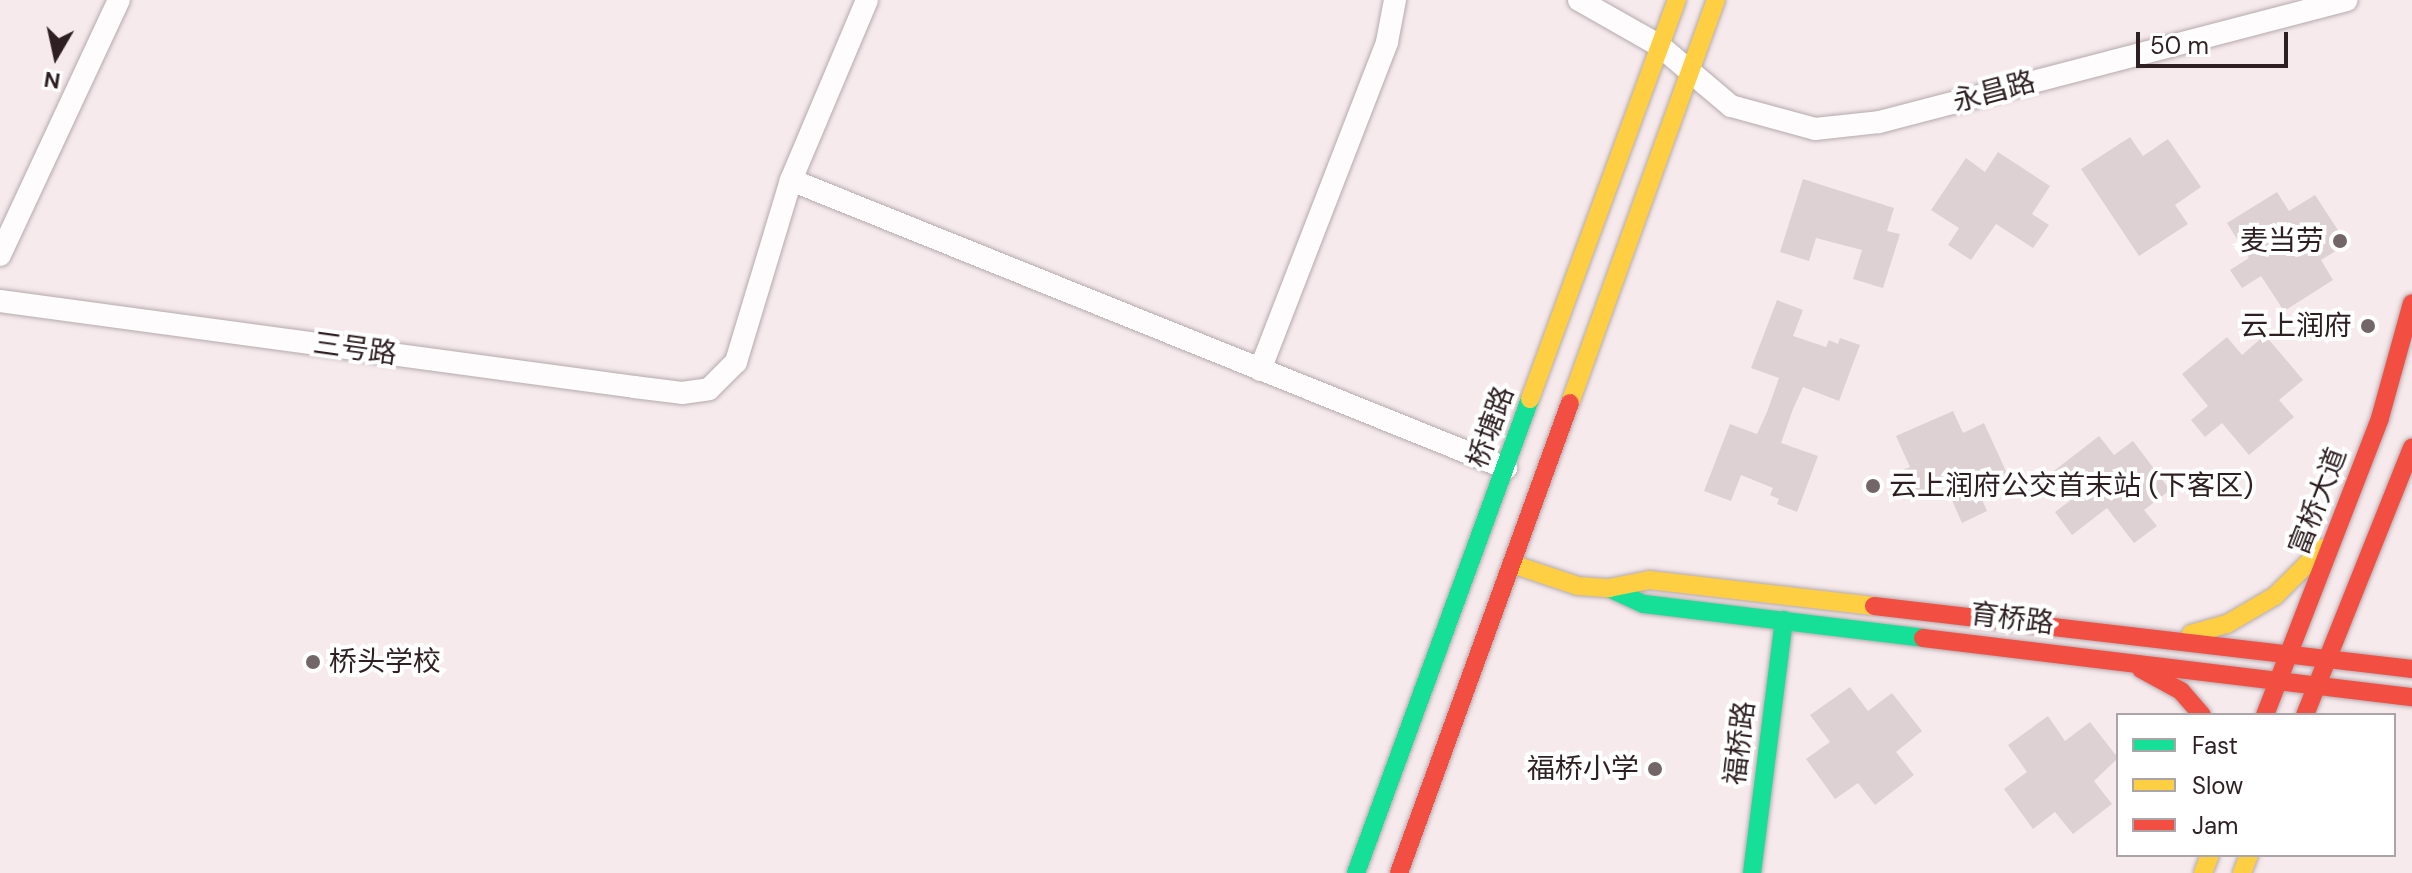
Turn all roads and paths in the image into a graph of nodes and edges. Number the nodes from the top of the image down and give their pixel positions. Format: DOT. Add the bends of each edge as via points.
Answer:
graph roads {
  1 [pos="119,0"];
  2 [pos="867,0"];
  3 [pos="1395,0"];
  4 [pos="1579,0"];
  5 [pos="1677,0"];
  6 [pos="1716,0"];
  7 [pos="2346,0"];
  8 [pos="1660,46"];
  9 [pos="1690,72"];
  10 [pos="791,180"];
  11 [pos="0,255"];
  12 [pos="0,301"];
  13 [pos="2412,303"];
  14 [pos="1260,370"];
  15 [pos="2380,418"];
  16 [pos="2412,431"];
  17 [pos="2412,448"];
  18 [pos="1506,468"];
  19 [pos="2337,529"];
  20 [pos="1512,564"];
  21 [pos="1609,588"];
  22 [pos="1784,620"];
  23 [pos="2171,637"];
  24 [pos="2290,652"];
  25 [pos="2328,658"];
  26 [pos="2116,660"];
  27 [pos="2412,669"];
  28 [pos="2279,680"];
  29 [pos="2318,685"];
  30 [pos="2412,697"];
  31 [pos="2412,704"];
  32 [pos="2376,712"];
  33 [pos="2200,713"];
  34 [pos="2266,713"];
  35 [pos="2306,713"];
  36 [pos="1356,873"];
  37 [pos="1399,873"];
  38 [pos="1752,873"];
  1 -- 11 [label="street"];
  2 -- 10 [label="street"];
  3 -- 14 [label="street" via="1387,42"];
  4 -- 8 [label="street, 永昌路"];
  5 -- 8 [label="street, 桥塘路"];
  6 -- 9 [label="street"];
  7 -- 9 [label="street, 永昌路" via="1847,128 1815,129 1731,106"];
  8 -- 9 [label="street, 永昌路"];
  8 -- 18 [label="street, 桥塘路"];
  9 -- 20 [label="street"];
  10 -- 12 [label="street, 三号路" via="736,362 709,389 682,393"];
  10 -- 14 [label="street"];
  13 -- 15 [label="street, 富桥大道"];
  14 -- 18 [label="street"];
  15 -- 16 [label="street"];
  15 -- 19 [label="street, 富桥大道"];
  17 -- 25 [label="street"];
  18 -- 36 [label="street, 桥塘路"];
  19 -- 23 [label="street" via="2275,596 2227,624"];
  19 -- 24 [label="street, 富桥大道"];
  20 -- 21 [label="street, 育桥路" via="1578,586"];
  20 -- 37 [label="street"];
  21 -- 22 [label="street, 育桥路" via="1644,604"];
  21 -- 23 [label="street, 育桥路" via="1649,580"];
  22 -- 26 [label="street, 育桥路"];
  22 -- 38 [label="street, 福桥路"];
  23 -- 24 [label="street, 育桥路"];
  24 -- 25 [label="street, 育桥路"];
  24 -- 28 [label="street, 富桥大道"];
  25 -- 27 [label="street, 育桥路"];
  25 -- 29 [label="street"];
  26 -- 28 [label="street, 育桥路"];
  26 -- 33 [label="street" via="2181,691"];
  28 -- 29 [label="street, 育桥路"];
  28 -- 34 [label="street, 富桥大道"];
  29 -- 30 [label="street, 育桥路"];
  29 -- 35 [label="street"];
  31 -- 32 [label="street"];
}
